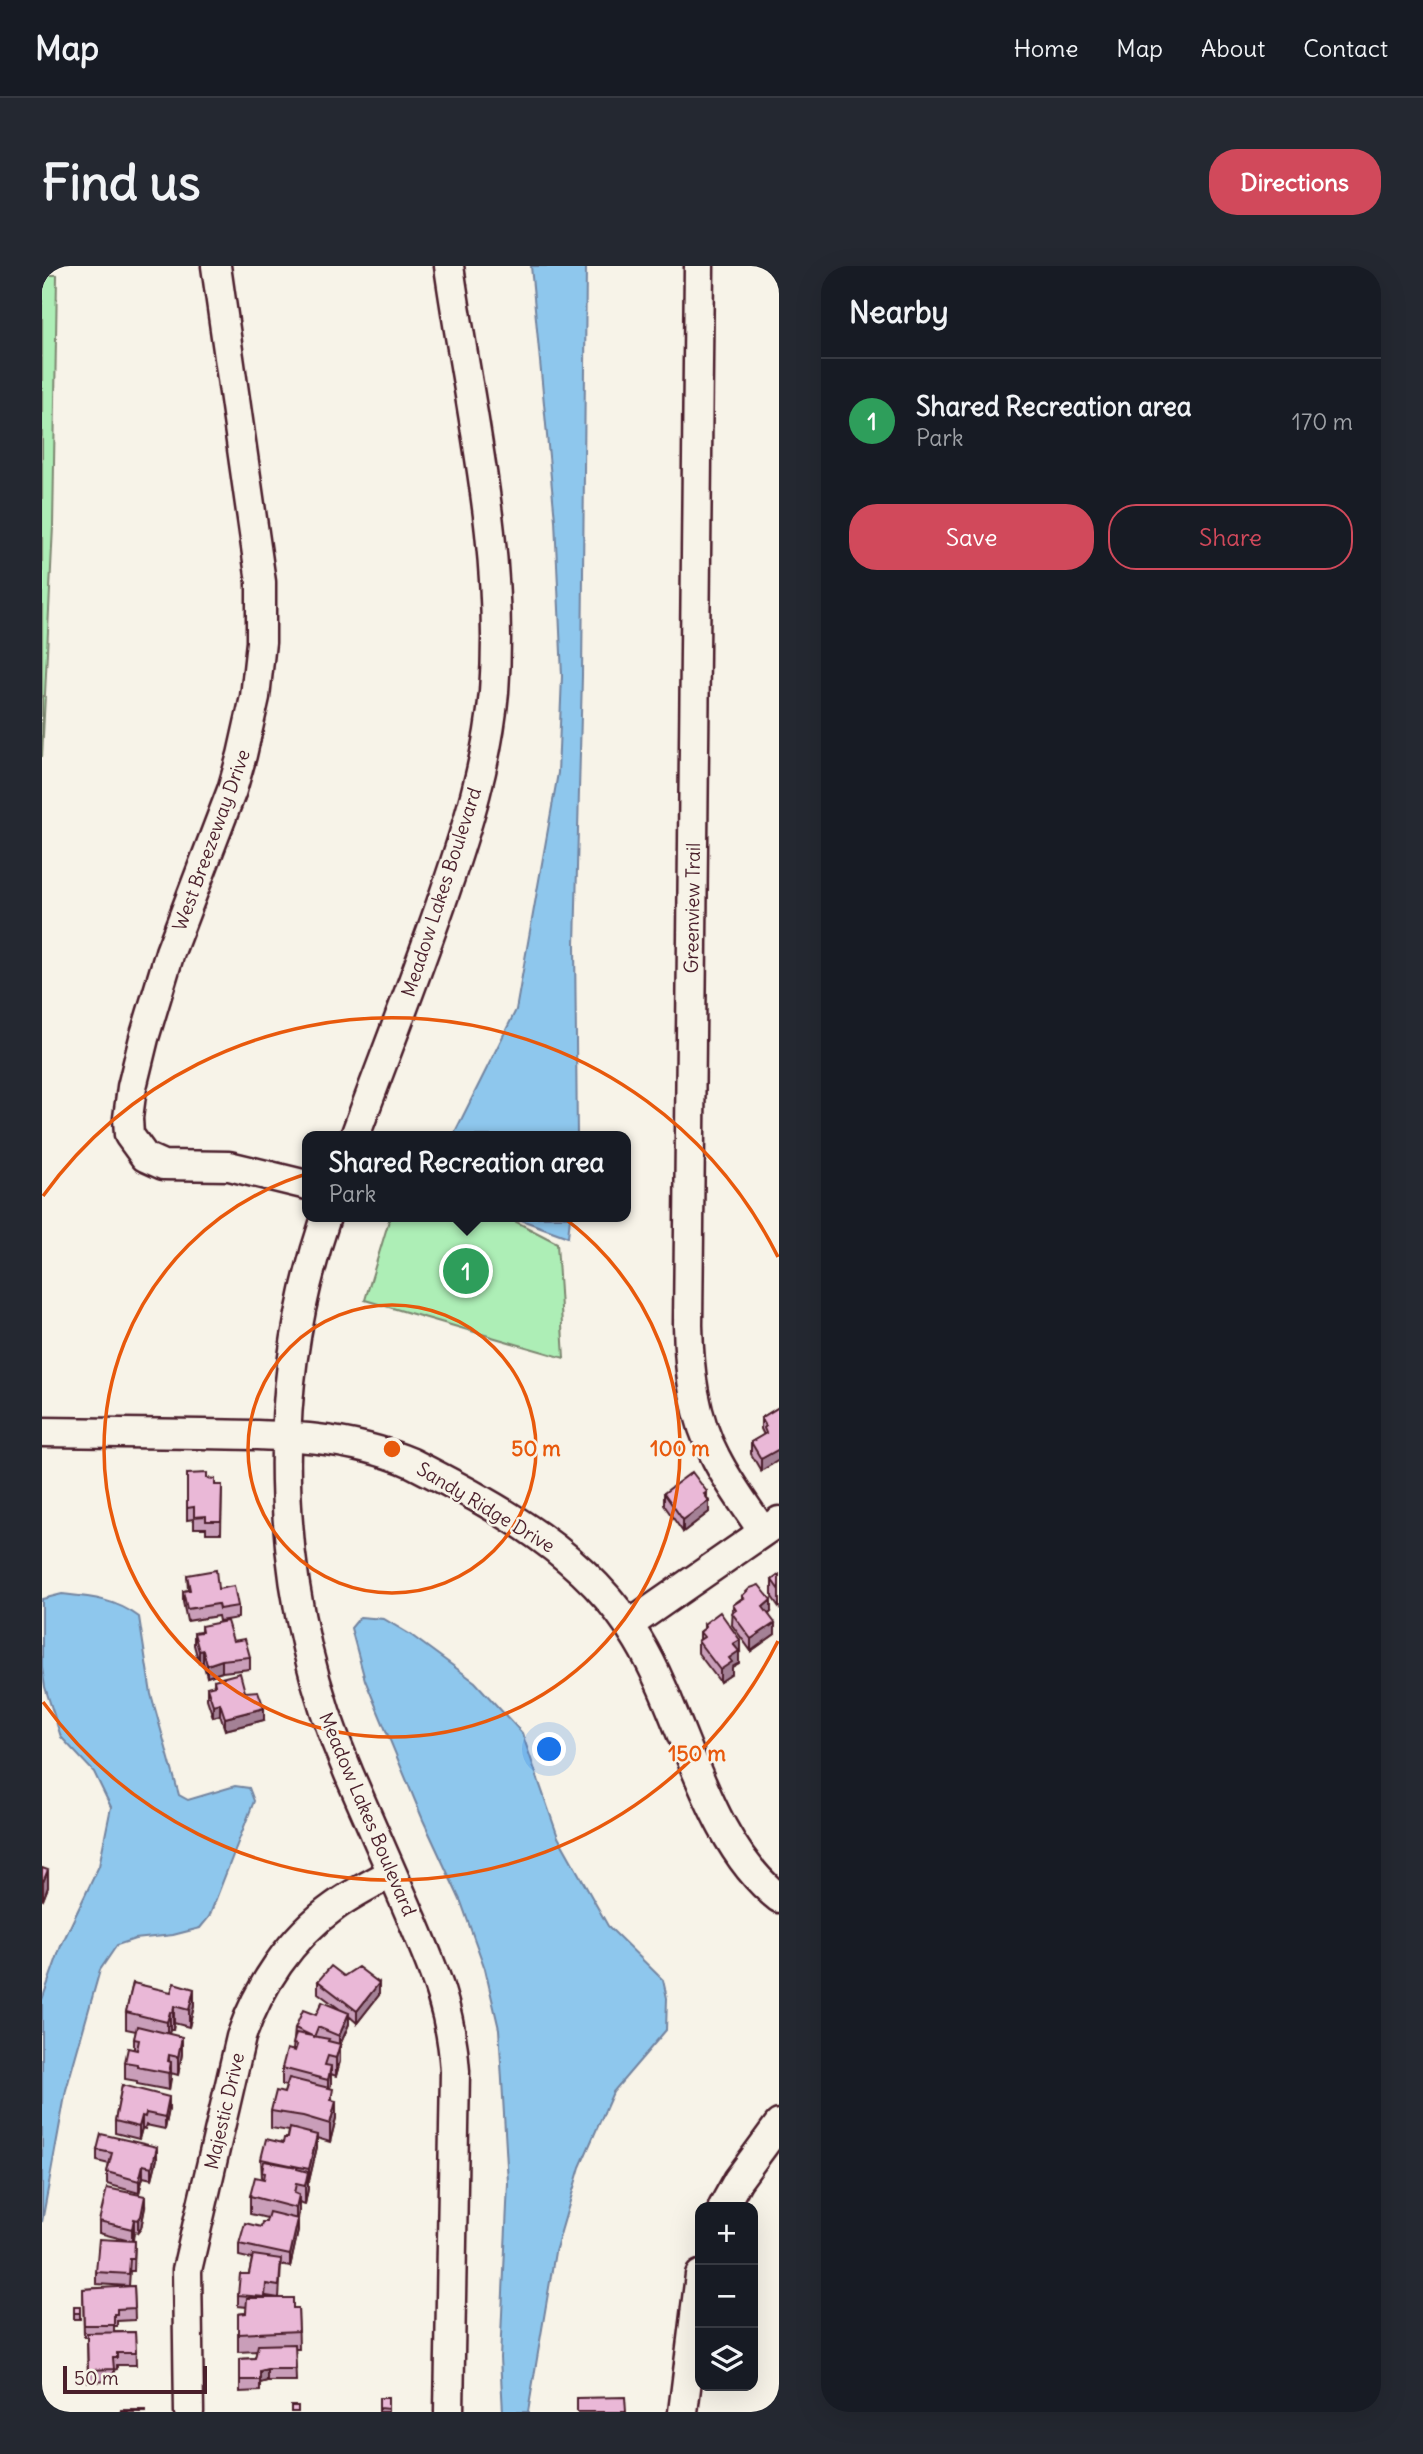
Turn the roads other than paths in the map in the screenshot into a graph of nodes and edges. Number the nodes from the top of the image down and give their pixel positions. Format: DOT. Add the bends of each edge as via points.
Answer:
graph roads {
  1 [pos="216,266"];
  2 [pos="449,266"];
  3 [pos="699,266"];
  4 [pos="357,1131"];
  5 [pos="302,1184"];
  6 [pos="325,1222"];
  7 [pos="42,1432"];
  8 [pos="287,1435"];
  9 [pos="771,1526"];
  10 [pos="629,1625"];
  11 [pos="392,1873"];
  12 [pos="779,1898"];
  13 [pos="779,2124"];
  14 [pos="726,2202"];
  15 [pos="695,2315"];
  16 [pos="189,2412"];
  17 [pos="449,2412"];
  18 [pos="683,2412"];
  1 -- 5 [label="street, West Breezeway Drive" via="261,582 259,666 251,720 232,790 170,952 144,1038 127,1126 138,1149 153,1162 229,1166"];
  2 -- 4 [label="street, Meadow Lakes Boulevard" via="490,535 494,694 460,847"];
  3 -- 9 [label="street, Greenview Trail" via="689,1362 701,1420 715,1456"];
  6 -- 8 [label="street, Meadow Lakes Boulevard" via="303,1300"];
  7 -- 8 [label="street, Sandy Ridge Drive"];
  8 -- 10 [label="street, Sandy Ridge Drive" via="395,1455 476,1497 558,1549"];
  8 -- 11 [label="street, Meadow Lakes Boulevard" via="290,1549 310,1659 332,1734"];
  9 -- 10 [label="street"];
  10 -- 12 [label="street, Sandy Ridge Drive" via="736,1851 761,1884"];
  11 -- 16 [label="street, Majestic Drive" via="336,1905 300,1936 247,2019 187,2270"];
  11 -- 17 [label="street, Meadow Lakes Boulevard" via="443,1994 453,2042"];
  13 -- 14 [label="street"];
  15 -- 18 [label="street"];
}
